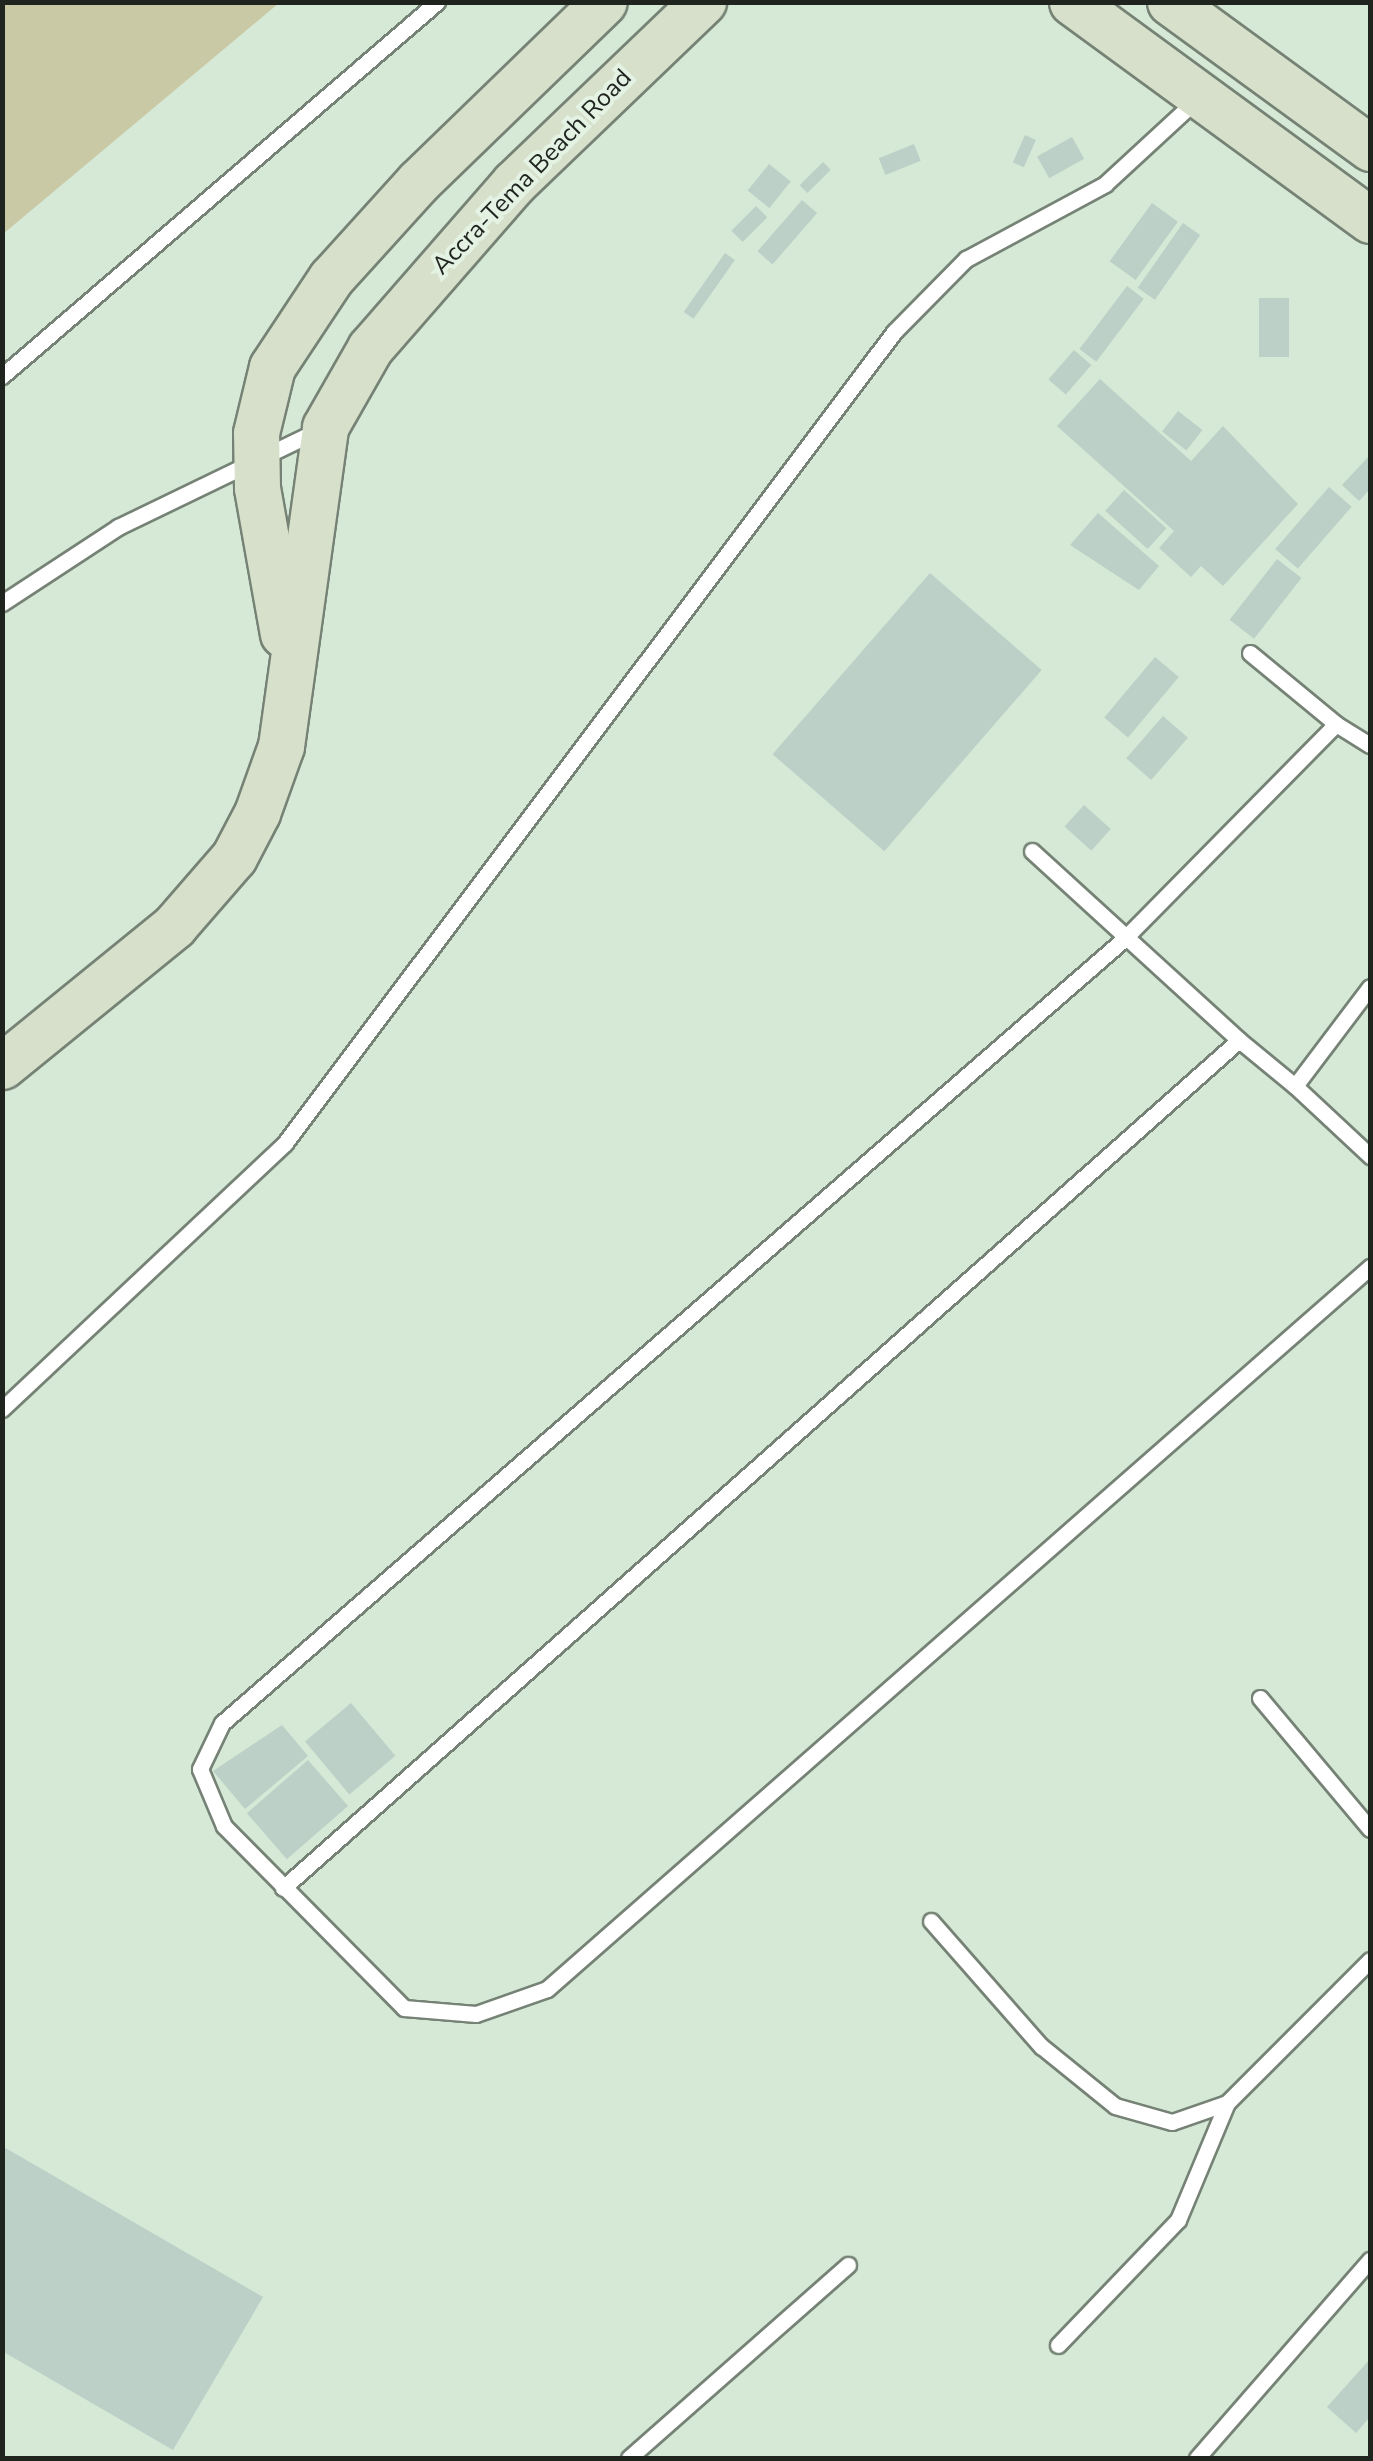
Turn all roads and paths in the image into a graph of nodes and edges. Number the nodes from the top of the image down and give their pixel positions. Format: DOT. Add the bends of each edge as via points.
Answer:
graph roads {
  1 [pos="437,2"];
  2 [pos="604,2"];
  3 [pos="702,2"];
  4 [pos="1072,2"];
  5 [pos="1170,2"];
  6 [pos="1203,94"];
  7 [pos="1365,133"];
  8 [pos="1370,220"];
  9 [pos="2,376"];
  10 [pos="325,427"];
  11 [pos="256,458"];
  12 [pos="2,603"];
  13 [pos="1250,653"];
  14 [pos="291,675"];
  15 [pos="1336,724"];
  16 [pos="1370,744"];
  17 [pos="1032,850"];
  18 [pos="1124,939"];
  19 [pos="1370,987"];
  20 [pos="1239,1040"];
  21 [pos="2,1066"];
  22 [pos="1295,1086"];
  23 [pos="1370,1156"];
  24 [pos="1370,1268"];
  25 [pos="2,1409"];
  26 [pos="1260,1698"];
  27 [pos="1370,1829"];
  28 [pos="283,1888"];
  29 [pos="931,1921"];
  30 [pos="1370,1960"];
  31 [pos="1228,2103"];
  32 [pos="1370,2260"];
  33 [pos="848,2265"];
  34 [pos="1058,2345"];
  35 [pos="629,2458"];
  36 [pos="1197,2458"];
  1 -- 9 [label="lane"];
  2 -- 11 [label="main road" via="331,278 272,367"];
  3 -- 10 [label="main road, Accra-Tema Beach Road" via="514,184 370,348"];
  4 -- 6 [label="main road"];
  5 -- 7 [label="main road"];
  6 -- 8 [label="main road"];
  6 -- 25 [label="lane" via="1104,184 966,259 894,332 284,1144"];
  10 -- 11 [label="lane"];
  10 -- 14 [label="main road"];
  11 -- 12 [label="lane" via="118,527"];
  11 -- 14 [label="main road"];
  13 -- 15 [label="lane"];
  14 -- 21 [label="main road" via="272,782 234,857 174,926"];
  15 -- 16 [label="lane"];
  15 -- 18 [label="lane"];
  17 -- 18 [label="lane"];
  18 -- 20 [label="lane"];
  18 -- 28 [label="lane" via="222,1723 200,1769 224,1826"];
  19 -- 22 [label="lane"];
  20 -- 22 [label="lane"];
  20 -- 28 [label="lane"];
  22 -- 23 [label="lane"];
  24 -- 28 [label="lane" via="547,1989 476,2014 404,2008"];
  26 -- 27 [label="lane"];
  29 -- 31 [label="lane" via="1041,2046 1115,2106 1172,2122"];
  30 -- 31 [label="lane"];
  31 -- 34 [label="lane" via="1178,2220"];
  32 -- 36 [label="lane"];
  33 -- 35 [label="lane"];
}
